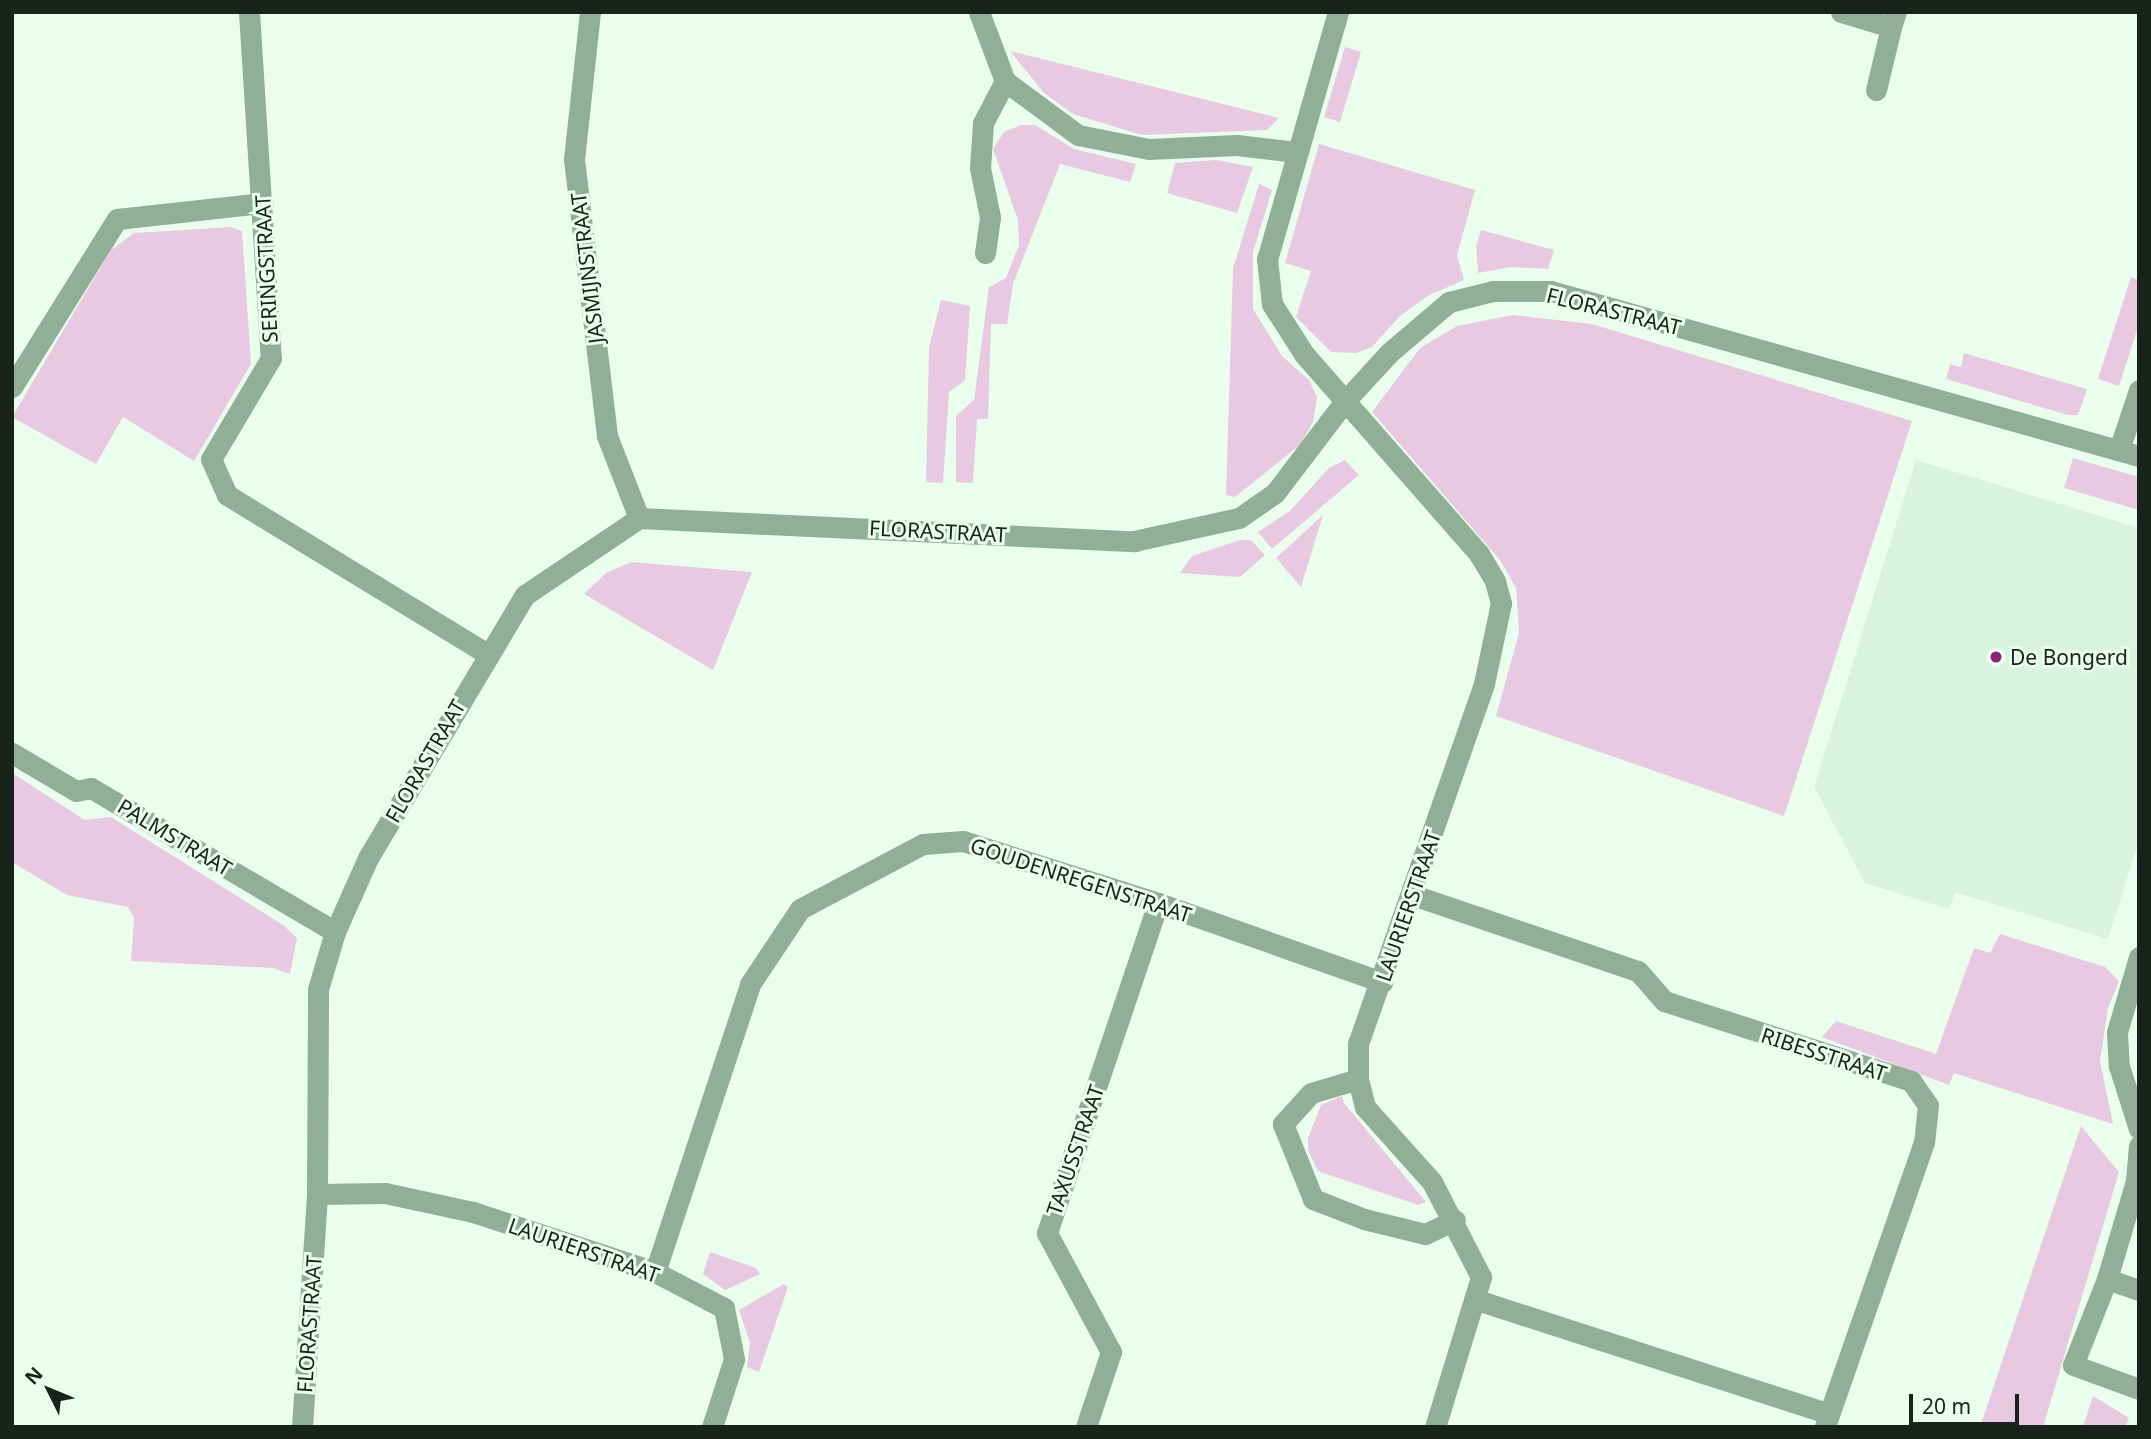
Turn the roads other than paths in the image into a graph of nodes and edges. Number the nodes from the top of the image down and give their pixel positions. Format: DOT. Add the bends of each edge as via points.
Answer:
graph roads {
  1 [pos="249,12"];
  2 [pos="590,12"];
  3 [pos="978,12"];
  4 [pos="1338,12"];
  5 [pos="1841,12"];
  6 [pos="1894,20"];
  7 [pos="1005,81"];
  8 [pos="1876,90"];
  9 [pos="1297,152"];
  10 [pos="262,203"];
  11 [pos="985,253"];
  12 [pos="12,387"];
  13 [pos="2139,390"];
  14 [pos="1345,401"];
  15 [pos="2129,453"];
  16 [pos="639,518"];
  17 [pos="487,654"];
  18 [pos="12,753"];
  19 [pos="1413,895"];
  20 [pos="1158,903"];
  21 [pos="335,932"];
  22 [pos="2139,957"];
  23 [pos="1382,982"];
  24 [pos="1358,1079"];
  25 [pos="2139,1129"];
  26 [pos="2139,1146"];
  27 [pos="317,1194"];
  28 [pos="1455,1220"];
  29 [pos="655,1272"];
  30 [pos="2107,1279"];
  31 [pos="2139,1290"];
  32 [pos="1477,1300"];
  33 [pos="2139,1389"];
  34 [pos="1827,1420"];
  35 [pos="302,1427"];
  36 [pos="712,1427"];
  37 [pos="1086,1427"];
  38 [pos="1435,1427"];
  1 -- 10 [label="street, SERINGSTRAAT"];
  2 -- 16 [label="street, JASMIJNSTRAAT" via="574,159 607,436"];
  3 -- 7 [label="street"];
  4 -- 9 [label="street, LAURIERSTRAAT"];
  5 -- 6 [label="street"];
  6 -- 8 [label="street"];
  7 -- 9 [label="street" via="1078,135 1149,149 1237,145"];
  7 -- 11 [label="street" via="983,123 980,168 990,217"];
  9 -- 14 [label="street, LAURIERSTRAAT" via="1267,259 1272,304 1304,354"];
  10 -- 12 [label="street" via="117,219"];
  10 -- 17 [label="street, SERINGSTRAAT" via="271,358 211,459 227,495"];
  13 -- 15 [label="street"];
  14 -- 15 [label="street, FLORASTRAAT" via="1389,353 1449,302 1493,291 1550,291"];
  14 -- 16 [label="street, FLORASTRAAT" via="1275,493 1239,518 1134,541"];
  14 -- 19 [label="street, LAURIERSTRAAT" via="1479,554 1495,581 1501,603 1484,684"];
  16 -- 17 [label="street, FLORASTRAAT" via="526,595"];
  17 -- 21 [label="street, FLORASTRAAT" via="368,858"];
  18 -- 21 [label="street, PALMSTRAAT" via="76,791 92,788"];
  19 -- 23 [label="street, LAURIERSTRAAT"];
  19 -- 34 [label="street, RIBESSTRAAT" via="1638,971 1664,1001 1911,1081 1928,1105 1924,1142"];
  20 -- 23 [label="street, GOUDENREGENSTRAAT"];
  20 -- 29 [label="street, GOUDENREGENSTRAAT" via="963,841 923,844 800,909 750,985"];
  20 -- 37 [label="street, TAXUSSTRAAT" via="1047,1233 1111,1352"];
  21 -- 27 [label="street, FLORASTRAAT" via="318,989"];
  22 -- 25 [label="street" via="2117,1032 2119,1066"];
  23 -- 24 [label="street, LAURIERSTRAAT" via="1358,1043"];
  24 -- 28 [label="street, LAURIERSTRAAT" via="1365,1107 1432,1182"];
  24 -- 28 [label="street" via="1311,1093 1283,1124 1313,1199 1364,1219 1425,1234"];
  26 -- 30 [label="street" via="2136,1181"];
  27 -- 29 [label="street, LAURIERSTRAAT" via="385,1193 473,1212"];
  27 -- 35 [label="street, FLORASTRAAT"];
  28 -- 32 [label="street, LAURIERSTRAAT" via="1481,1278"];
  29 -- 36 [label="street, LAURIERSTRAAT" via="724,1308 734,1359"];
  30 -- 31 [label="street"];
  30 -- 33 [label="street" via="2073,1366"];
  32 -- 34 [label="street, RIBESSTRAAT"];
  32 -- 38 [label="street, LAURIERSTRAAT"];
}
